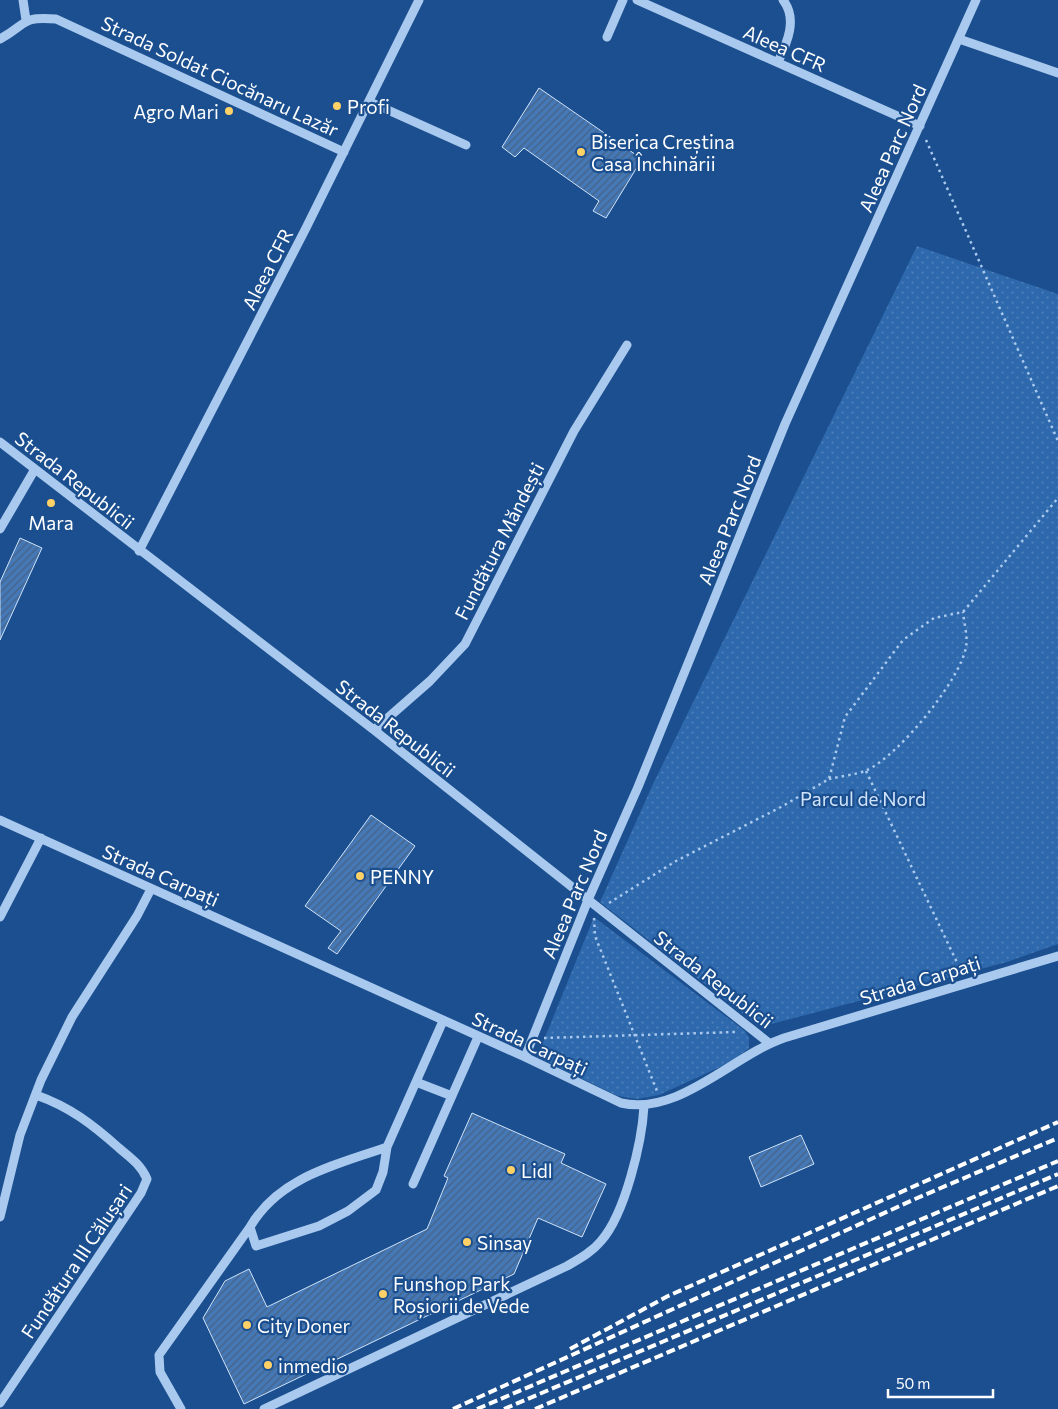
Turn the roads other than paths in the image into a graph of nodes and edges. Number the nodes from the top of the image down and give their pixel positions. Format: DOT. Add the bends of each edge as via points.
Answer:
graph roads {
  1 [pos="23,0"];
  2 [pos="419,0"];
  3 [pos="623,0"];
  4 [pos="637,0"];
  5 [pos="783,0"];
  6 [pos="976,0"];
  7 [pos="26,20"];
  8 [pos="607,36"];
  9 [pos="0,39"];
  10 [pos="958,39"];
  11 [pos="778,62"];
  12 [pos="1058,73"];
  13 [pos="370,102"];
  14 [pos="920,126"];
  15 [pos="466,146"];
  16 [pos="344,152"];
  17 [pos="627,345"];
  18 [pos="0,442"];
  19 [pos="35,469"];
  20 [pos="1,526"];
  21 [pos="139,550"];
  22 [pos="374,730"];
  23 [pos="0,820"];
  24 [pos="41,838"];
  25 [pos="151,888"];
  26 [pos="588,900"];
  27 [pos="0,917"];
  28 [pos="1058,956"];
  29 [pos="443,1021"];
  30 [pos="478,1037"];
  31 [pos="769,1043"];
  32 [pos="525,1057"];
  33 [pos="416,1082"];
  34 [pos="36,1095"];
  35 [pos="452,1096"];
  36 [pos="644,1106"];
  37 [pos="387,1147"];
  38 [pos="413,1184"];
  39 [pos="0,1217"];
  40 [pos="250,1227"];
  41 [pos="0,1403"];
  42 [pos="181,1409"];
  43 [pos="264,1409"];
  1 -- 7 [label="street"];
  2 -- 13 [label="street, Aleea CFR"];
  3 -- 8 [label="street"];
  4 -- 11 [label="street, Aleea CFR"];
  5 -- 11 [label="street" via="792,25"];
  6 -- 10 [label="street, Aleea Parc Nord"];
  7 -- 9 [label="street"];
  7 -- 16 [label="street, Strada Soldat Ciocănaru Lazăr" via="56,19 70,24"];
  10 -- 12 [label="street"];
  10 -- 14 [label="street, Aleea Parc Nord"];
  11 -- 14 [label="street, Aleea CFR"];
  13 -- 15 [label="street"];
  13 -- 16 [label="street, Aleea CFR"];
  14 -- 26 [label="street, Aleea Parc Nord" via="785,424 638,787"];
  16 -- 21 [label="street, Aleea CFR"];
  17 -- 22 [label="street, Fundătura Măndești" via="574,431 465,644 430,681"];
  18 -- 19 [label="street, Strada Republicii"];
  19 -- 20 [label="street"];
  19 -- 21 [label="street, Strada Republicii"];
  21 -- 22 [label="street, Strada Republicii"];
  22 -- 26 [label="street, Strada Republicii"];
  23 -- 24 [label="street, Strada Carpați"];
  24 -- 25 [label="street, Strada Carpați"];
  24 -- 27 [label="street"];
  25 -- 29 [label="street, Strada Carpați"];
  25 -- 34 [label="street" via="137,916 72,1017"];
  26 -- 31 [label="street, Strada Republicii"];
  26 -- 32 [label="street, Aleea Parc Nord"];
  28 -- 31 [label="street, Strada Carpați"];
  29 -- 30 [label="street, Strada Carpați"];
  29 -- 33 [label="street"];
  30 -- 32 [label="street, Strada Carpați"];
  30 -- 35 [label="street"];
  31 -- 36 [label="street, Strada Carpați" via="733,1067"];
  32 -- 36 [label="street, Strada Carpați" via="621,1103"];
  33 -- 35 [label="street"];
  33 -- 37 [label="street"];
  34 -- 39 [label="street" via="20,1136"];
  34 -- 41 [label="street, Fundătura III Călușari" via="57,1102 88,1120 142,1168 147,1179 142,1193"];
  35 -- 38 [label="street"];
  36 -- 43 [label="street" via="643,1125 631,1175 612,1223 602,1240 588,1253 567,1266"];
  37 -- 40 [label="street" via="295,1182 277,1193"];
  37 -- 40 [label="street" via="384,1172 376,1190 348,1211 319,1226 256,1246"];
  40 -- 42 [label="street" via="159,1355 160,1372"];
}
